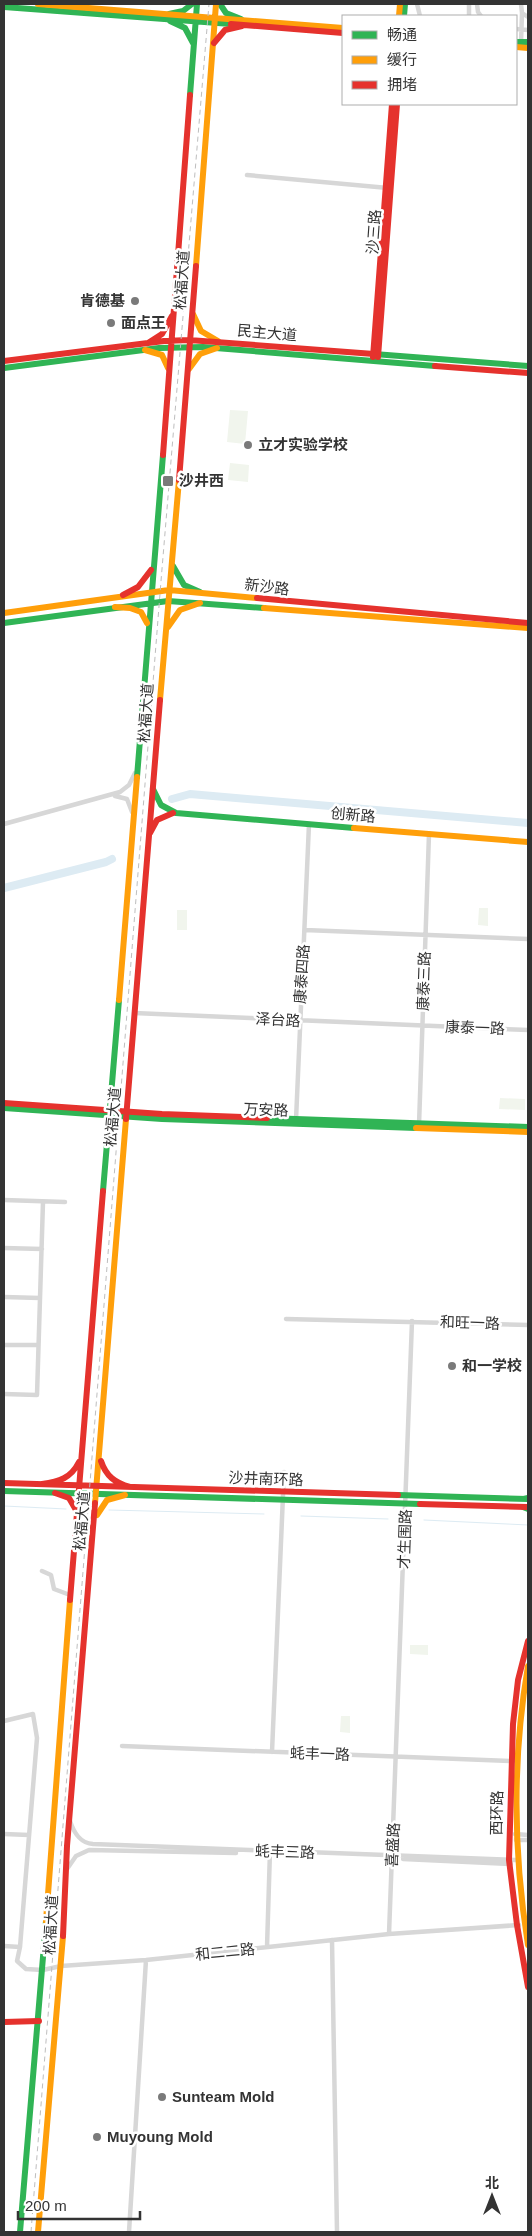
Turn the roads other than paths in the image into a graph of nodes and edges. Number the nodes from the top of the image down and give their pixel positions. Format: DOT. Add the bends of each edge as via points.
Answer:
graph roads {
  1 [pos="38,4"];
  2 [pos="192,4"];
  3 [pos="197,4"];
  4 [pos="216,4"];
  5 [pos="220,4"];
  6 [pos="521,4"];
  7 [pos="4,7"];
  8 [pos="522,13"];
  9 [pos="169,17"];
  10 [pos="528,17"];
  11 [pos="196,20"];
  12 [pos="214,21"];
  13 [pos="242,23"];
  14 [pos="342,28"];
  15 [pos="517,29"];
  16 [pos="522,29"];
  17 [pos="528,30"];
  18 [pos="342,33"];
  19 [pos="522,45"];
  20 [pos="194,50"];
  21 [pos="212,53"];
  22 [pos="392,105"];
  23 [pos="397,105"];
  24 [pos="247,175"];
  25 [pos="387,188"];
  26 [pos="174,309"];
  27 [pos="192,309"];
  28 [pos="148,343"];
  29 [pos="172,343"];
  30 [pos="189,343"];
  31 [pos="218,344"];
  32 [pos="146,350"];
  33 [pos="376,358"];
  34 [pos="4,361"];
  35 [pos="528,366"];
  36 [pos="4,368"];
  37 [pos="528,373"];
  38 [pos="169,374"];
  39 [pos="186,377"];
  40 [pos="154,562"];
  41 [pos="172,562"];
  42 [pos="169,590"];
  43 [pos="151,591"];
  44 [pos="200,592"];
  45 [pos="123,595"];
  46 [pos="168,600"];
  47 [pos="150,602"];
  48 [pos="200,603"];
  49 [pos="115,607"];
  50 [pos="4,613"];
  51 [pos="4,623"];
  52 [pos="528,623"];
  53 [pos="528,628"];
  54 [pos="148,631"];
  55 [pos="165,635"];
  56 [pos="136,771"];
  57 [pos="153,788"];
  58 [pos="111,796"];
  59 [pos="176,813"];
  60 [pos="132,816"];
  61 [pos="4,824"];
  62 [pos="309,824"];
  63 [pos="149,834"];
  64 [pos="429,834"];
  65 [pos="528,842"];
  66 [pos="305,930"];
  67 [pos="426,935"];
  68 [pos="528,939"];
  69 [pos="134,1013"];
  70 [pos="299,1021"];
  71 [pos="423,1026"];
  72 [pos="528,1030"];
  73 [pos="4,1103"];
  74 [pos="4,1108"];
  75 [pos="108,1114"];
  76 [pos="126,1115"];
  77 [pos="296,1122"];
  78 [pos="419,1126"];
  79 [pos="528,1127"];
  80 [pos="528,1132"];
  81 [pos="4,1200"];
  82 [pos="43,1202"];
  83 [pos="65,1202"];
  84 [pos="4,1248"];
  85 [pos="42,1249"];
  86 [pos="4,1297"];
  87 [pos="40,1298"];
  88 [pos="286,1319"];
  89 [pos="412,1321"];
  90 [pos="528,1325"];
  91 [pos="4,1344"];
  92 [pos="38,1346"];
  93 [pos="4,1394"];
  94 [pos="82,1452"];
  95 [pos="100,1455"];
  96 [pos="284,1472"];
  97 [pos="4,1483"];
  98 [pos="42,1484"];
  99 [pos="79,1485"];
  100 [pos="97,1486"];
  101 [pos="130,1487"];
  102 [pos="4,1491"];
  103 [pos="283,1492"];
  104 [pos="55,1493"];
  105 [pos="79,1493"];
  106 [pos="96,1494"];
  107 [pos="125,1495"];
  108 [pos="406,1496"];
  109 [pos="527,1498"];
  110 [pos="283,1500"];
  111 [pos="406,1504"];
  112 [pos="526,1508"];
  113 [pos="77,1517"];
  114 [pos="94,1525"];
  115 [pos="42,1571"];
  116 [pos="70,1594"];
  117 [pos="528,1641"];
  118 [pos="528,1666"];
  119 [pos="4,1721"];
  120 [pos="122,1746"];
  121 [pos="272,1752"];
  122 [pos="397,1757"];
  123 [pos="514,1761"];
  124 [pos="70,1817"];
  125 [pos="4,1834"];
  126 [pos="528,1835"];
  127 [pos="29,1836"];
  128 [pos="513,1837"];
  129 [pos="528,1840"];
  130 [pos="270,1852"];
  131 [pos="393,1857"];
  132 [pos="513,1862"];
  133 [pos="66,1870"];
  134 [pos="523,1925"];
  135 [pos="389,1934"];
  136 [pos="332,1940"];
  137 [pos="528,1945"];
  138 [pos="4,1946"];
  139 [pos="267,1947"];
  140 [pos="20,1948"];
  141 [pos="146,1960"];
  142 [pos="61,1966"];
  143 [pos="43,1970"];
  144 [pos="528,1987"];
  145 [pos="39,2021"];
  146 [pos="4,2022"];
  147 [pos="40,2210"];
  148 [pos="22,2212"];
  149 [pos="16,2232"];
  150 [pos="20,2232"];
  151 [pos="38,2232"];
  152 [pos="44,2232"];
  153 [pos="128,2232"];
  154 [pos="337,2232"];
  1 -- 9 [label="main road"];
  2 -- 9 [label="main road"];
  3 -- 11 [label="main road, 松福大道"];
  4 -- 12 [label="main road, 松福大道"];
  5 -- 13 [label="main road" via="226,13"];
  6 -- 8 [label="street"];
  7 -- 9 [label="main road"];
  8 -- 10 [label="street"];
  8 -- 16 [label="street"];
  9 -- 11 [label="main road"];
  9 -- 20 [label="main road" via="188,30"];
  11 -- 12 [label="main road"];
  11 -- 20 [label="main road, 松福大道"];
  12 -- 13 [label="main road"];
  12 -- 21 [label="main road, 松福大道"];
  13 -- 14 [label="main road"];
  13 -- 18 [label="main road"];
  13 -- 21 [label="main road" via="220,34"];
  15 -- 16 [label="street"];
  16 -- 17 [label="street"];
  16 -- 19 [label="street"];
  20 -- 26 [label="main road, 松福大道"];
  21 -- 27 [label="main road, 松福大道"];
  22 -- 25 [label="main road, 沙三路"];
  23 -- 25 [label="main road, 沙三路"];
  24 -- 25 [label="street"];
  25 -- 33 [label="main road, 沙三路"];
  26 -- 28 [label="main road" via="166,329"];
  26 -- 29 [label="main road, 松福大道"];
  27 -- 30 [label="main road, 松福大道"];
  27 -- 31 [label="main road" via="200,331"];
  28 -- 29 [label="main road, 民主大道"];
  28 -- 34 [label="main road, 民主大道"];
  29 -- 30 [label="main road, 民主大道"];
  29 -- 32 [label="main road, 民主大道"];
  29 -- 38 [label="main road, 松福大道"];
  30 -- 31 [label="main road, 民主大道"];
  30 -- 39 [label="main road, 松福大道"];
  31 -- 33 [label="main road, 民主大道"];
  31 -- 39 [label="main road" via="196,356"];
  32 -- 36 [label="main road, 民主大道"];
  32 -- 38 [label="main road" via="162,355"];
  33 -- 35 [label="main road, 民主大道"];
  33 -- 37 [label="main road, 民主大道"];
  38 -- 40 [label="main road, 松福大道"];
  39 -- 41 [label="main road, 松福大道"];
  40 -- 43 [label="main road, 松福大道"];
  40 -- 45 [label="main road" via="144,582"];
  41 -- 42 [label="main road, 松福大道"];
  41 -- 44 [label="main road" via="184,585"];
  42 -- 43 [label="main road, 新沙路"];
  42 -- 44 [label="main road, 新沙路"];
  42 -- 46 [label="main road, 松福大道"];
  43 -- 45 [label="main road, 新沙路"];
  43 -- 47 [label="main road, 松福大道"];
  44 -- 52 [label="main road, 新沙路"];
  45 -- 50 [label="main road, 新沙路"];
  46 -- 47 [label="main road, 新沙路"];
  46 -- 48 [label="main road, 新沙路"];
  46 -- 55 [label="main road, 松福大道"];
  47 -- 49 [label="main road, 新沙路"];
  47 -- 54 [label="main road, 松福大道"];
  48 -- 53 [label="main road, 新沙路"];
  48 -- 55 [label="main road" via="176,612"];
  49 -- 51 [label="main road, 新沙路"];
  49 -- 54 [label="main road" via="141,612"];
  54 -- 56 [label="main road, 松福大道"];
  55 -- 57 [label="main road, 松福大道"];
  56 -- 58 [label="street" via="126,789"];
  56 -- 60 [label="main road, 松福大道"];
  57 -- 59 [label="main road" via="160,804"];
  57 -- 63 [label="main road, 松福大道"];
  58 -- 60 [label="street" via="127,799"];
  58 -- 61 [label="street"];
  59 -- 62 [label="main road, 创新路"];
  59 -- 63 [label="main road" via="166,814 157,820"];
  60 -- 75 [label="main road, 松福大道"];
  62 -- 64 [label="main road, 创新路"];
  62 -- 66 [label="street, 康泰四路"];
  63 -- 69 [label="main road, 松福大道"];
  64 -- 65 [label="main road, 创新路"];
  64 -- 67 [label="street, 康泰三路"];
  66 -- 67 [label="street"];
  66 -- 70 [label="street, 康泰四路"];
  67 -- 68 [label="street"];
  67 -- 71 [label="street, 康泰三路"];
  69 -- 70 [label="street, 泽台路"];
  69 -- 76 [label="main road, 松福大道"];
  70 -- 71 [label="street, 泽台路"];
  70 -- 77 [label="street, 康泰四路"];
  71 -- 72 [label="street, 康泰一路"];
  71 -- 78 [label="street, 康泰三路"];
  73 -- 75 [label="main road, 万安路"];
  74 -- 75 [label="main road, 万安路"];
  75 -- 76 [label="main road, 万安路"];
  75 -- 94 [label="main road, 松福大道"];
  76 -- 77 [label="main road, 万安路"];
  76 -- 95 [label="main road, 松福大道"];
  77 -- 78 [label="main road, 万安路"];
  78 -- 79 [label="main road, 万安路"];
  78 -- 80 [label="main road, 万安路"];
  81 -- 82 [label="street"];
  82 -- 83 [label="street"];
  82 -- 85 [label="street"];
  84 -- 85 [label="street"];
  85 -- 87 [label="street"];
  86 -- 87 [label="street"];
  87 -- 92 [label="street"];
  88 -- 89 [label="street, 和旺一路"];
  89 -- 90 [label="street, 和旺一路"];
  89 -- 108 [label="street, 才生围路"];
  91 -- 92 [label="street"];
  92 -- 93 [label="street" via="37,1395"];
  94 -- 98 [label="main road" via="76,1469 70,1475 58,1482"];
  94 -- 99 [label="main road, 松福大道"];
  95 -- 100 [label="main road, 松福大道"];
  95 -- 101 [label="main road" via="108,1476"];
  96 -- 103 [label="street"];
  97 -- 98 [label="main road, 沙井南环路"];
  98 -- 99 [label="main road, 沙井南环路"];
  99 -- 100 [label="main road, 沙井南环路"];
  99 -- 105 [label="main road, 松福大道"];
  100 -- 101 [label="main road, 沙井南环路"];
  100 -- 106 [label="main road, 松福大道"];
  101 -- 103 [label="main road, 沙井南环路"];
  102 -- 104 [label="main road, 沙井南环路"];
  103 -- 108 [label="main road, 沙井南环路"];
  103 -- 110 [label="street"];
  104 -- 105 [label="main road, 沙井南环路"];
  104 -- 113 [label="main road" via="72,1500"];
  105 -- 106 [label="main road, 沙井南环路"];
  105 -- 113 [label="main road, 松福大道"];
  106 -- 107 [label="main road, 沙井南环路"];
  106 -- 114 [label="main road, 松福大道"];
  107 -- 110 [label="main road, 沙井南环路"];
  107 -- 114 [label="main road" via="104,1502"];
  108 -- 109 [label="main road, 沙井南环路"];
  108 -- 111 [label="street, 才生围路"];
  110 -- 111 [label="main road, 沙井南环路"];
  110 -- 121 [label="street"];
  111 -- 112 [label="main road, 沙井南环路"];
  111 -- 122 [label="street, 才生围路"];
  113 -- 116 [label="main road, 松福大道"];
  114 -- 124 [label="main road, 松福大道"];
  115 -- 116 [label="street" via="51,1576 54,1589"];
  116 -- 143 [label="main road, 松福大道"];
  117 -- 123 [label="main road, 西环路" via="517,1687"];
  118 -- 123 [label="main road, 西环路"];
  119 -- 127 [label="street" via="33,1714 37,1738"];
  120 -- 121 [label="street, 蚝丰一路"];
  121 -- 122 [label="street, 蚝丰一路"];
  122 -- 123 [label="street, 蚝丰一路"];
  122 -- 131 [label="street, 喜盛路"];
  123 -- 128 [label="main road, 西环路"];
  124 -- 130 [label="street, 蚝丰三路" via="78,1838 89,1844"];
  124 -- 133 [label="main road, 松福大道"];
  125 -- 127 [label="street"];
  126 -- 128 [label="street"];
  127 -- 140 [label="street"];
  128 -- 129 [label="street"];
  128 -- 132 [label="main road, 西环路"];
  130 -- 131 [label="street, 蚝丰三路"];
  130 -- 133 [label="street, 蚝丰三路" via="89,1850 76,1856"];
  130 -- 139 [label="street"];
  131 -- 132 [label="street, 蚝丰三路"];
  131 -- 135 [label="street, 喜盛路"];
  132 -- 134 [label="main road, 西环路"];
  133 -- 142 [label="main road, 松福大道"];
  134 -- 135 [label="street, 和二二路"];
  134 -- 137 [label="main road, 西环路"];
  134 -- 144 [label="main road, 西环路"];
  135 -- 136 [label="street, 和二二路"];
  136 -- 139 [label="street, 和二二路"];
  136 -- 154 [label="street"];
  138 -- 140 [label="street"];
  139 -- 141 [label="street, 和二二路"];
  140 -- 143 [label="street" via="17,1960 21,1966"];
  141 -- 142 [label="street, 和二二路"];
  141 -- 153 [label="street"];
  142 -- 143 [label="street, 和二二路"];
  142 -- 147 [label="main road, 松福大道"];
  143 -- 145 [label="main road, 松福大道"];
  145 -- 146 [label="main road"];
  145 -- 148 [label="main road, 松福大道"];
  147 -- 151 [label="main road, 松福大道"];
  147 -- 152 [label="main road"];
  148 -- 149 [label="main road"];
  148 -- 150 [label="main road, 松福大道"];
}
